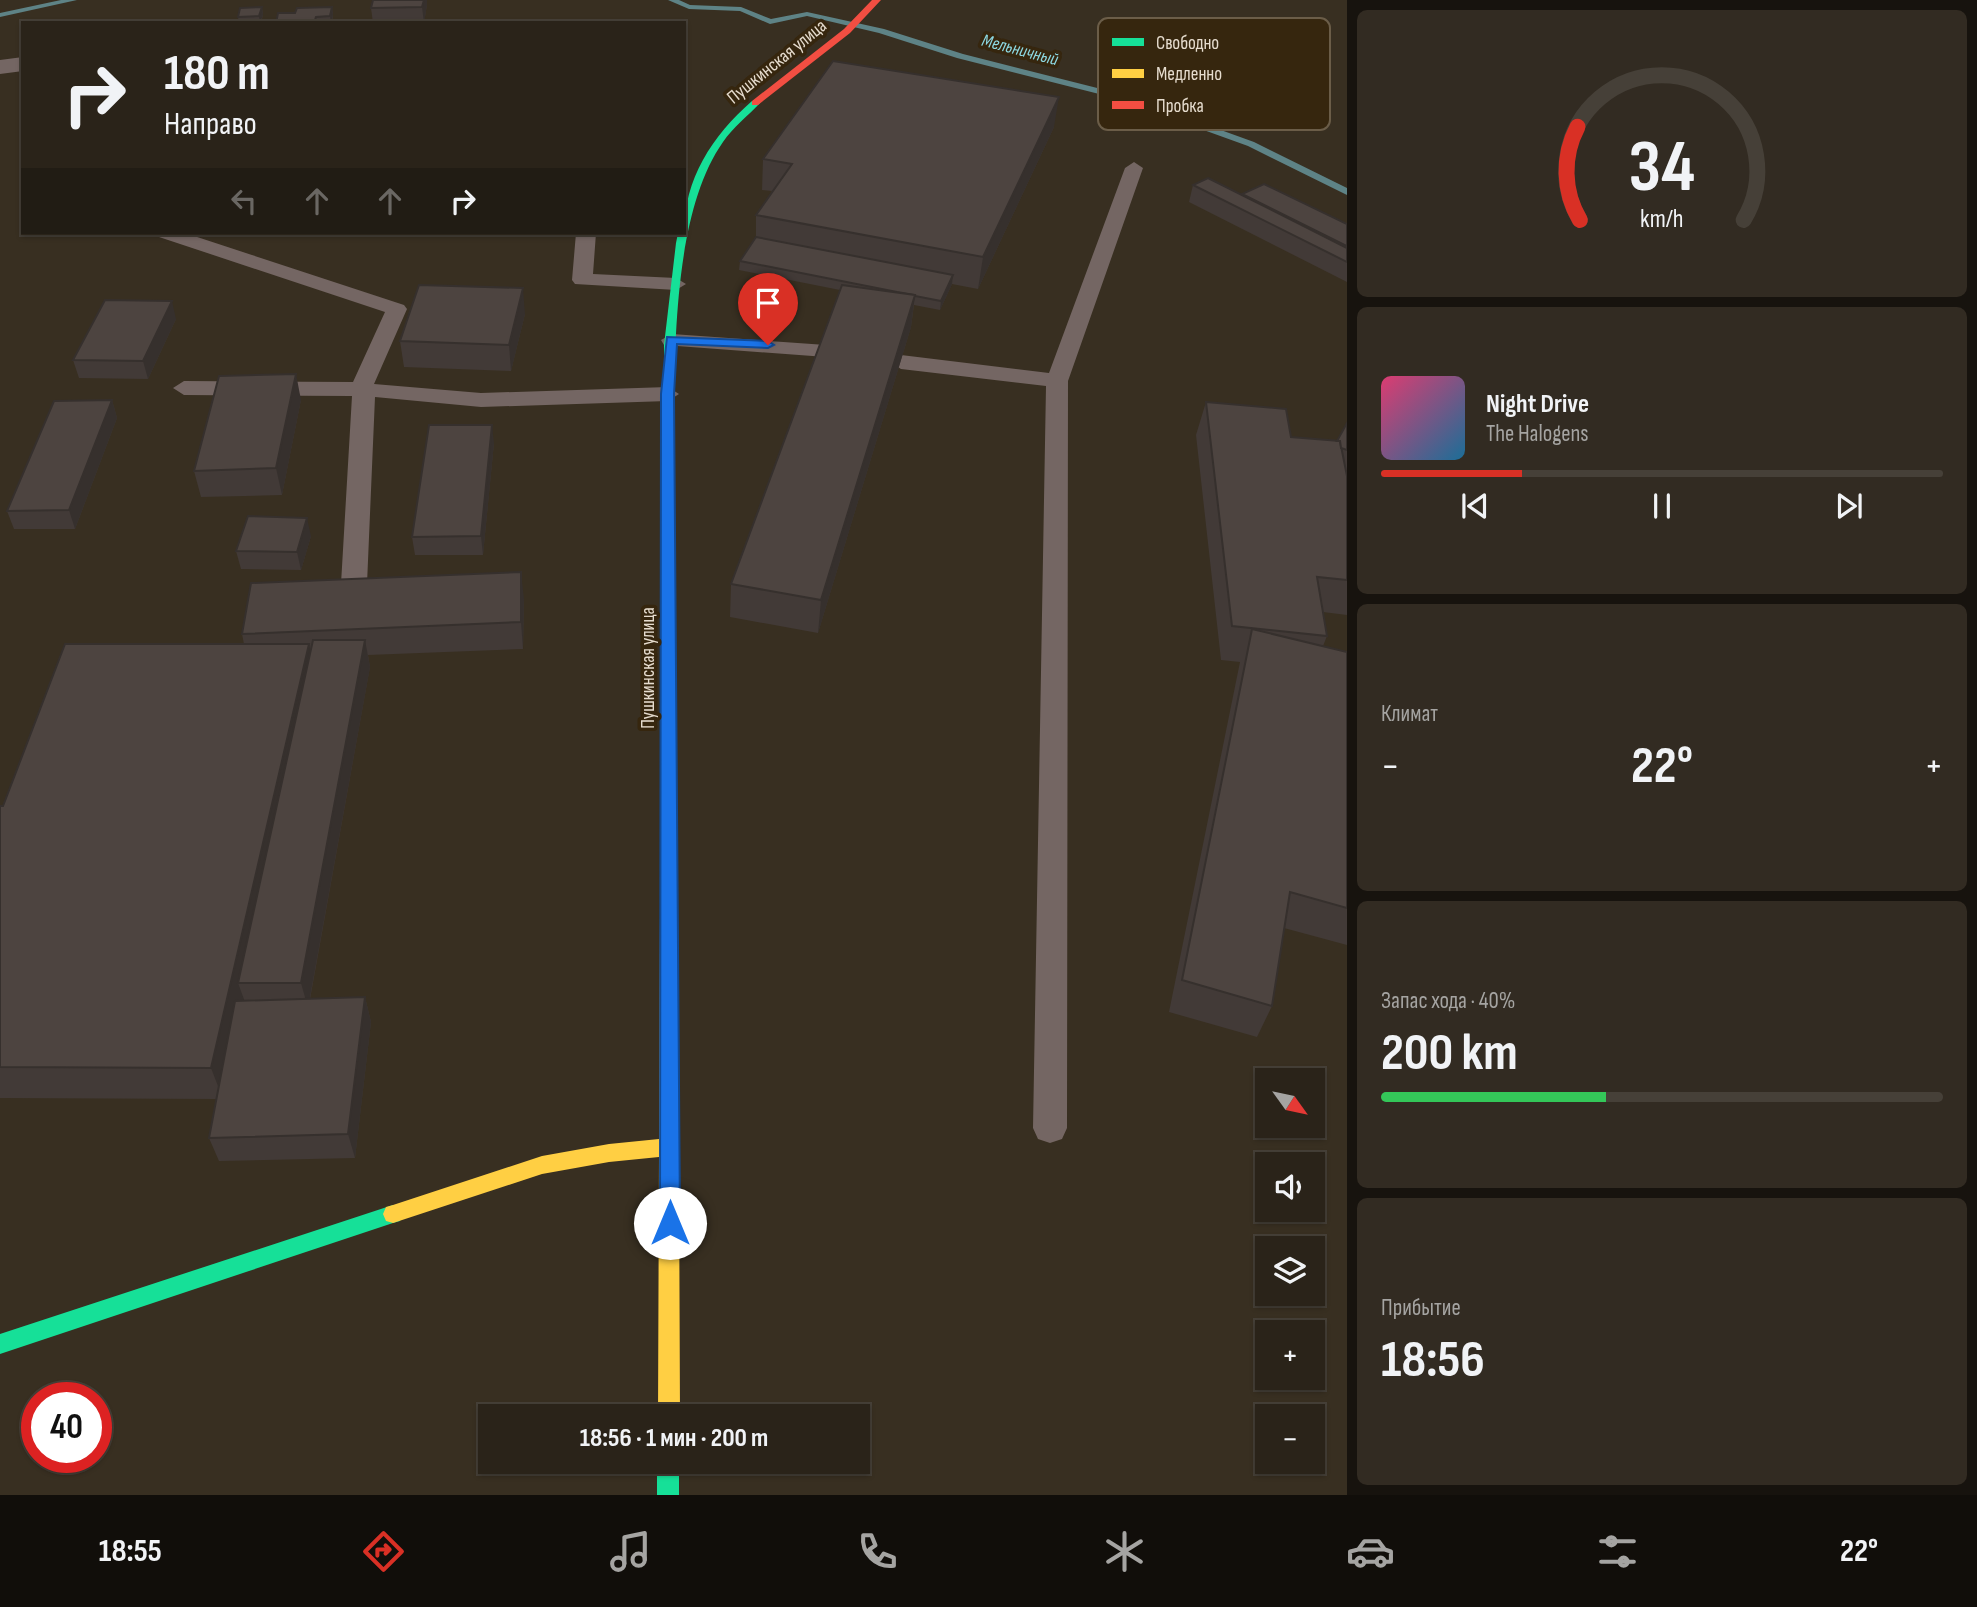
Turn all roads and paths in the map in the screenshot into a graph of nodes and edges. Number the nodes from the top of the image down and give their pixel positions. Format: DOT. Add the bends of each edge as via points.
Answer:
graph roads {
  1 [pos="877,0"];
  2 [pos="21,64"];
  3 [pos="0,67"];
  4 [pos="1134,168"];
  5 [pos="689,194"];
  6 [pos="686,215"];
  7 [pos="172,235"];
  8 [pos="586,235"];
  9 [pos="683,235"];
  10 [pos="676,284"];
  11 [pos="672,340"];
  12 [pos="826,351"];
  13 [pos="901,362"];
  14 [pos="1057,381"];
  15 [pos="184,388"];
  16 [pos="361,389"];
  17 [pos="668,394"];
  18 [pos="354,584"];
  19 [pos="1050,1128"];
  20 [pos="670,1147"];
  21 [pos="0,1344"];
  22 [pos="669,1404"];
  23 [pos="668,1474"];
  24 [pos="668,1495"];
  1 -- 5 [label="street, Пушкинская улица" via="842,36 747,110 712,149"];
  2 -- 3 [label="street"];
  4 -- 14 [label="lane"];
  5 -- 6 [label="street, Пушкинская улица"];
  7 -- 16 [label="lane" via="397,309"];
  8 -- 10 [label="lane" via="582,279"];
  9 -- 10 [label="street, Пушкинская улица"];
  10 -- 11 [label="street, Пушкинская улица"];
  11 -- 12 [label="lane"];
  11 -- 17 [label="street, Пушкинская улица"];
  13 -- 14 [label="lane"];
  14 -- 19 [label="lane"];
  15 -- 16 [label="lane"];
  16 -- 17 [label="lane" via="481,400"];
  16 -- 18 [label="lane" via="365,401"];
  17 -- 20 [label="street, Пушкинская улица"];
  20 -- 21 [label="street" via="542,1165"];
  20 -- 22 [label="street, Пушкинская улица"];
  23 -- 24 [label="street"];
}
